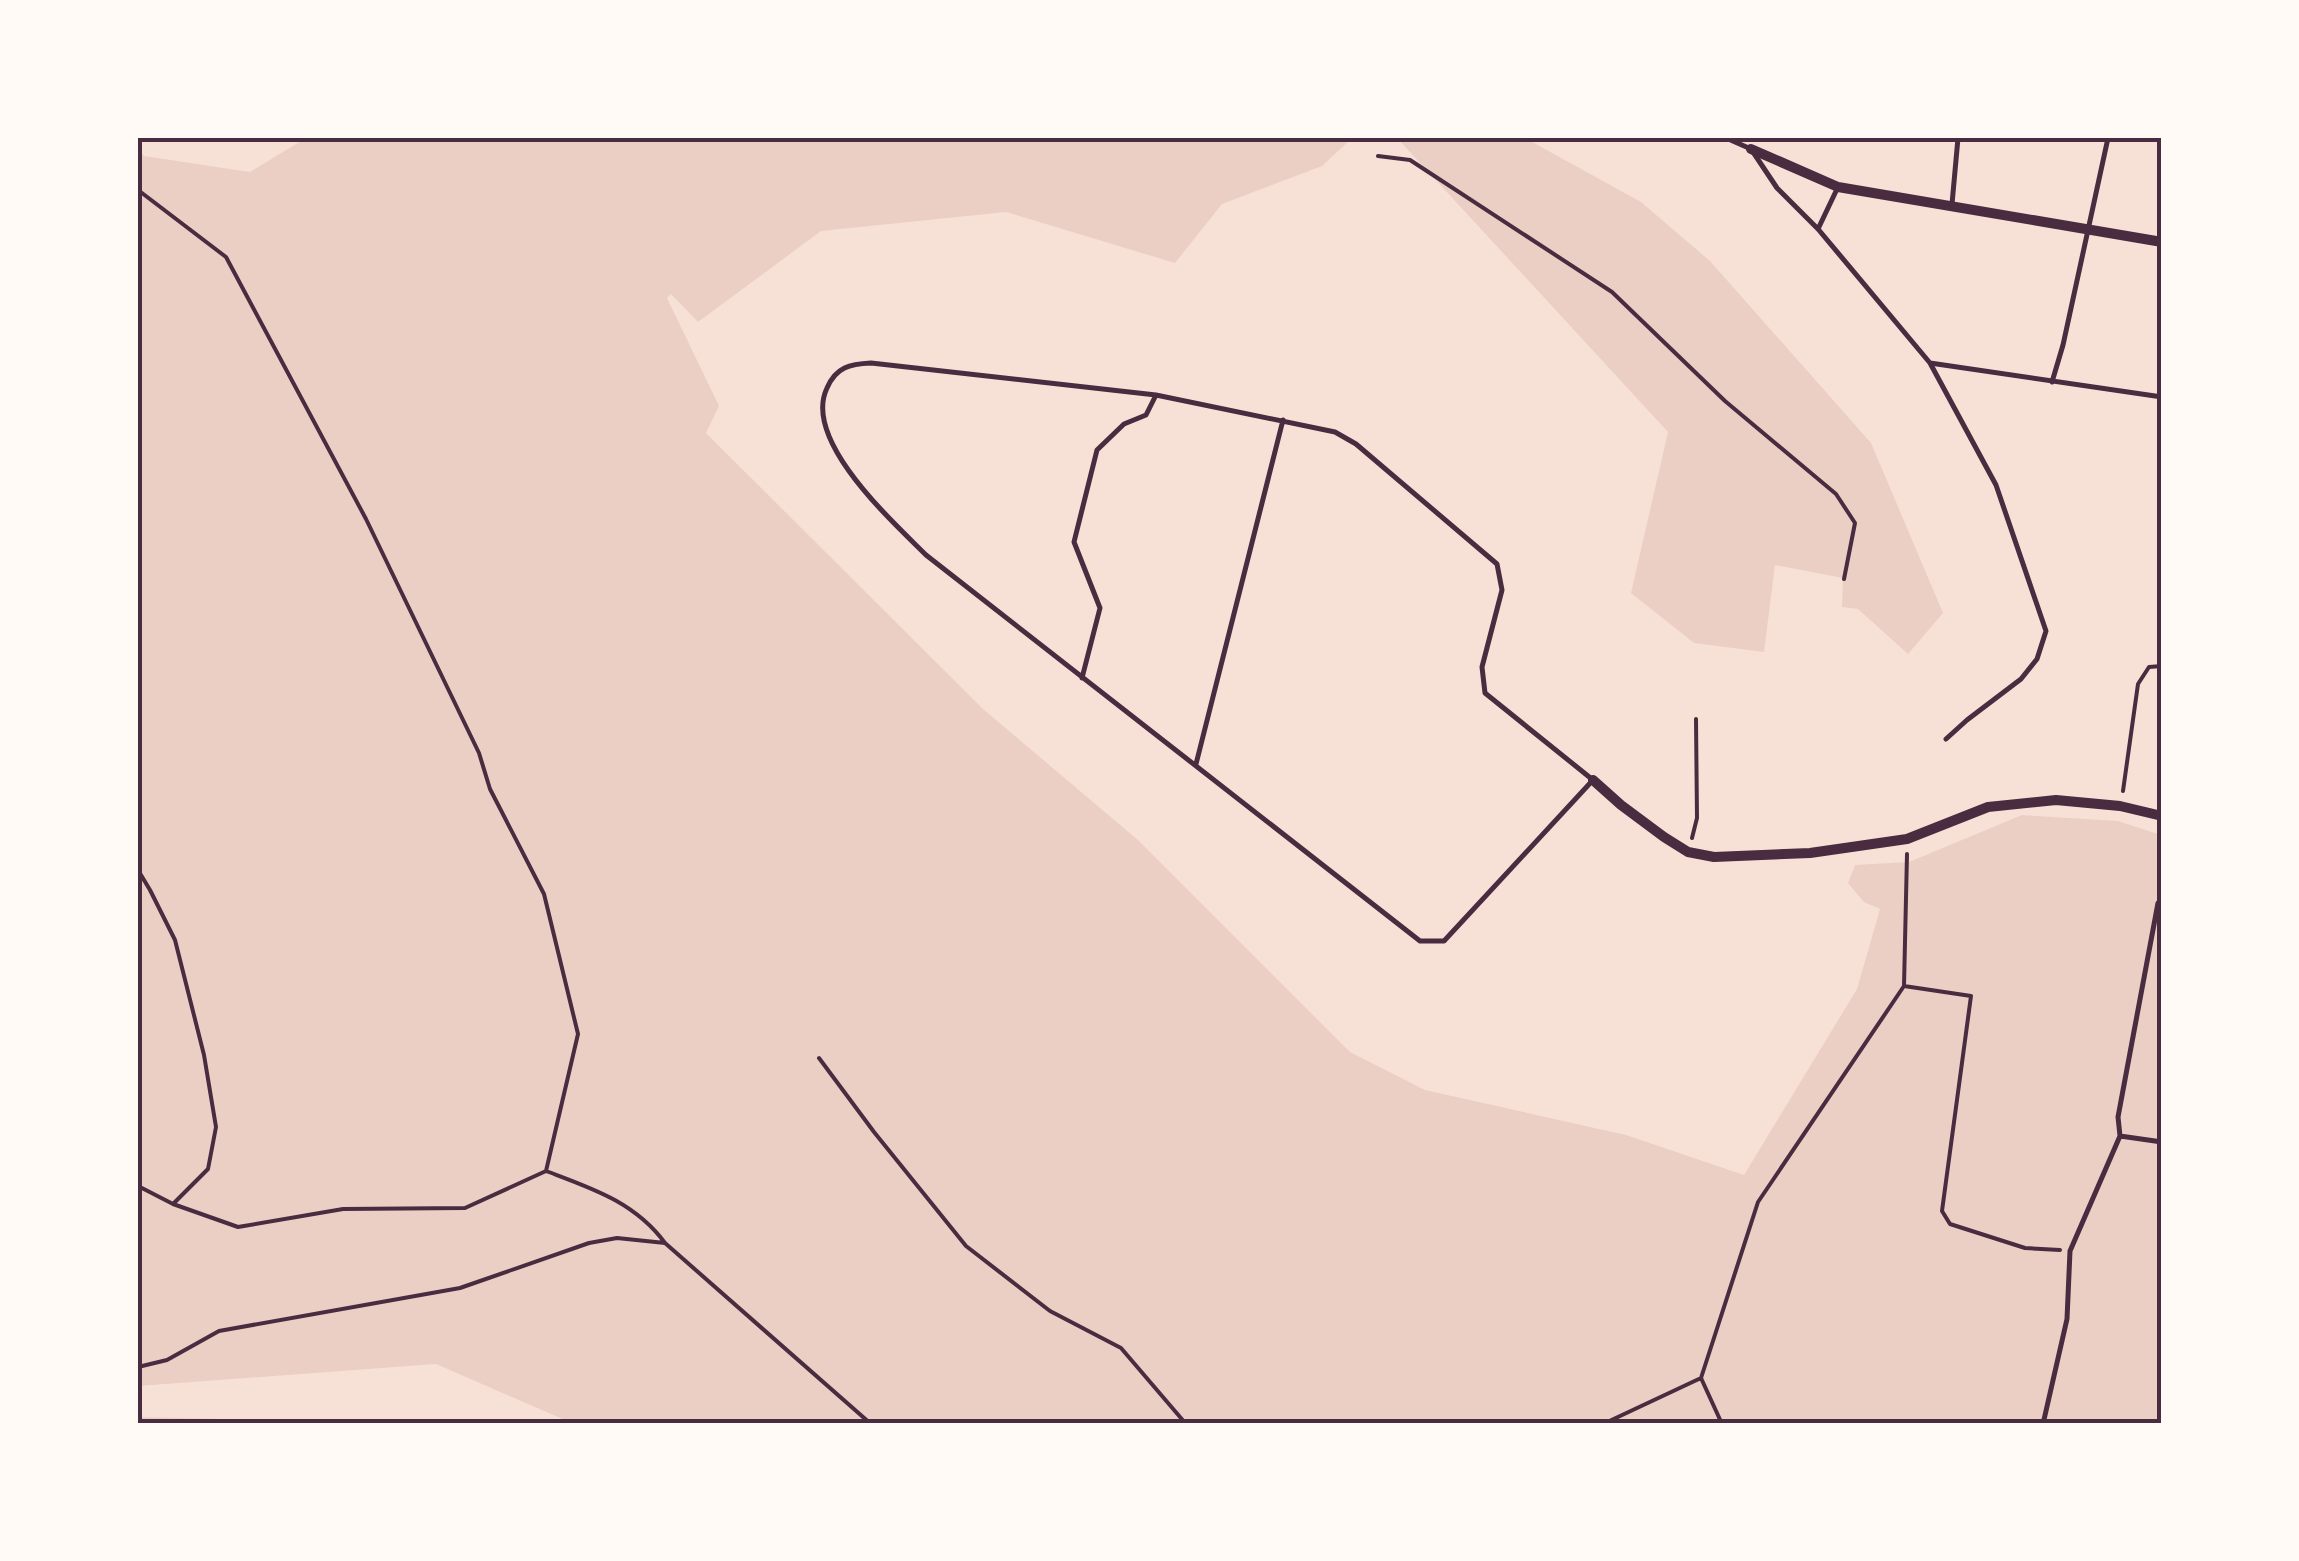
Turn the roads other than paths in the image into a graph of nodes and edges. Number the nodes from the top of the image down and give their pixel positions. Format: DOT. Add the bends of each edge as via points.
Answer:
graph roads {
  1 [pos="1726,138"];
  2 [pos="1958,138"];
  3 [pos="2108,138"];
  4 [pos="1751,149"];
  5 [pos="1838,188"];
  6 [pos="1952,205"];
  7 [pos="1818,228"];
  8 [pos="2088,228"];
  9 [pos="2162,242"];
  10 [pos="1930,362"];
  11 [pos="2052,382"];
  12 [pos="1156,395"];
  13 [pos="2162,397"];
  14 [pos="1283,420"];
  15 [pos="1082,678"];
  16 [pos="1946,739"];
  17 [pos="1196,764"];
  18 [pos="1593,780"];
  19 [pos="2162,816"];
  20 [pos="2162,900"];
  21 [pos="2120,1136"];
  22 [pos="2162,1142"];
  23 [pos="2043,1424"];
  1 -- 4 [label="lane"];
  2 -- 6 [label="lane"];
  3 -- 8 [label="lane"];
  4 -- 5 [label="street"];
  4 -- 7 [label="lane"];
  5 -- 6 [label="street"];
  5 -- 7 [label="lane"];
  6 -- 8 [label="street"];
  7 -- 10 [label="lane"];
  8 -- 9 [label="street"];
  8 -- 11 [label="lane"];
  10 -- 11 [label="lane"];
  10 -- 16 [label="lane" via="1996,486 2046,632 2021,678"];
  11 -- 13 [label="lane"];
  12 -- 14 [label="lane"];
  12 -- 15 [label="lane" via="1146,415 1124,424 1098,450 1074,542 1100,608"];
  12 -- 15 [label="lane" via="871,363 836,372 822,400 840,458 881,510 926,555"];
  14 -- 17 [label="lane"];
  14 -- 18 [label="lane" via="1356,444 1497,564 1502,590 1482,667 1485,692"];
  15 -- 17 [label="lane"];
  17 -- 18 [label="lane" via="1420,941 1444,941"];
  18 -- 19 [label="street" via="1664,837 1688,852 1714,857 1907,839 1988,807 2056,800"];
  20 -- 21 [label="lane" via="2118,1117"];
  21 -- 22 [label="lane"];
  21 -- 23 [label="lane" via="2070,1251 2067,1318"];
}
